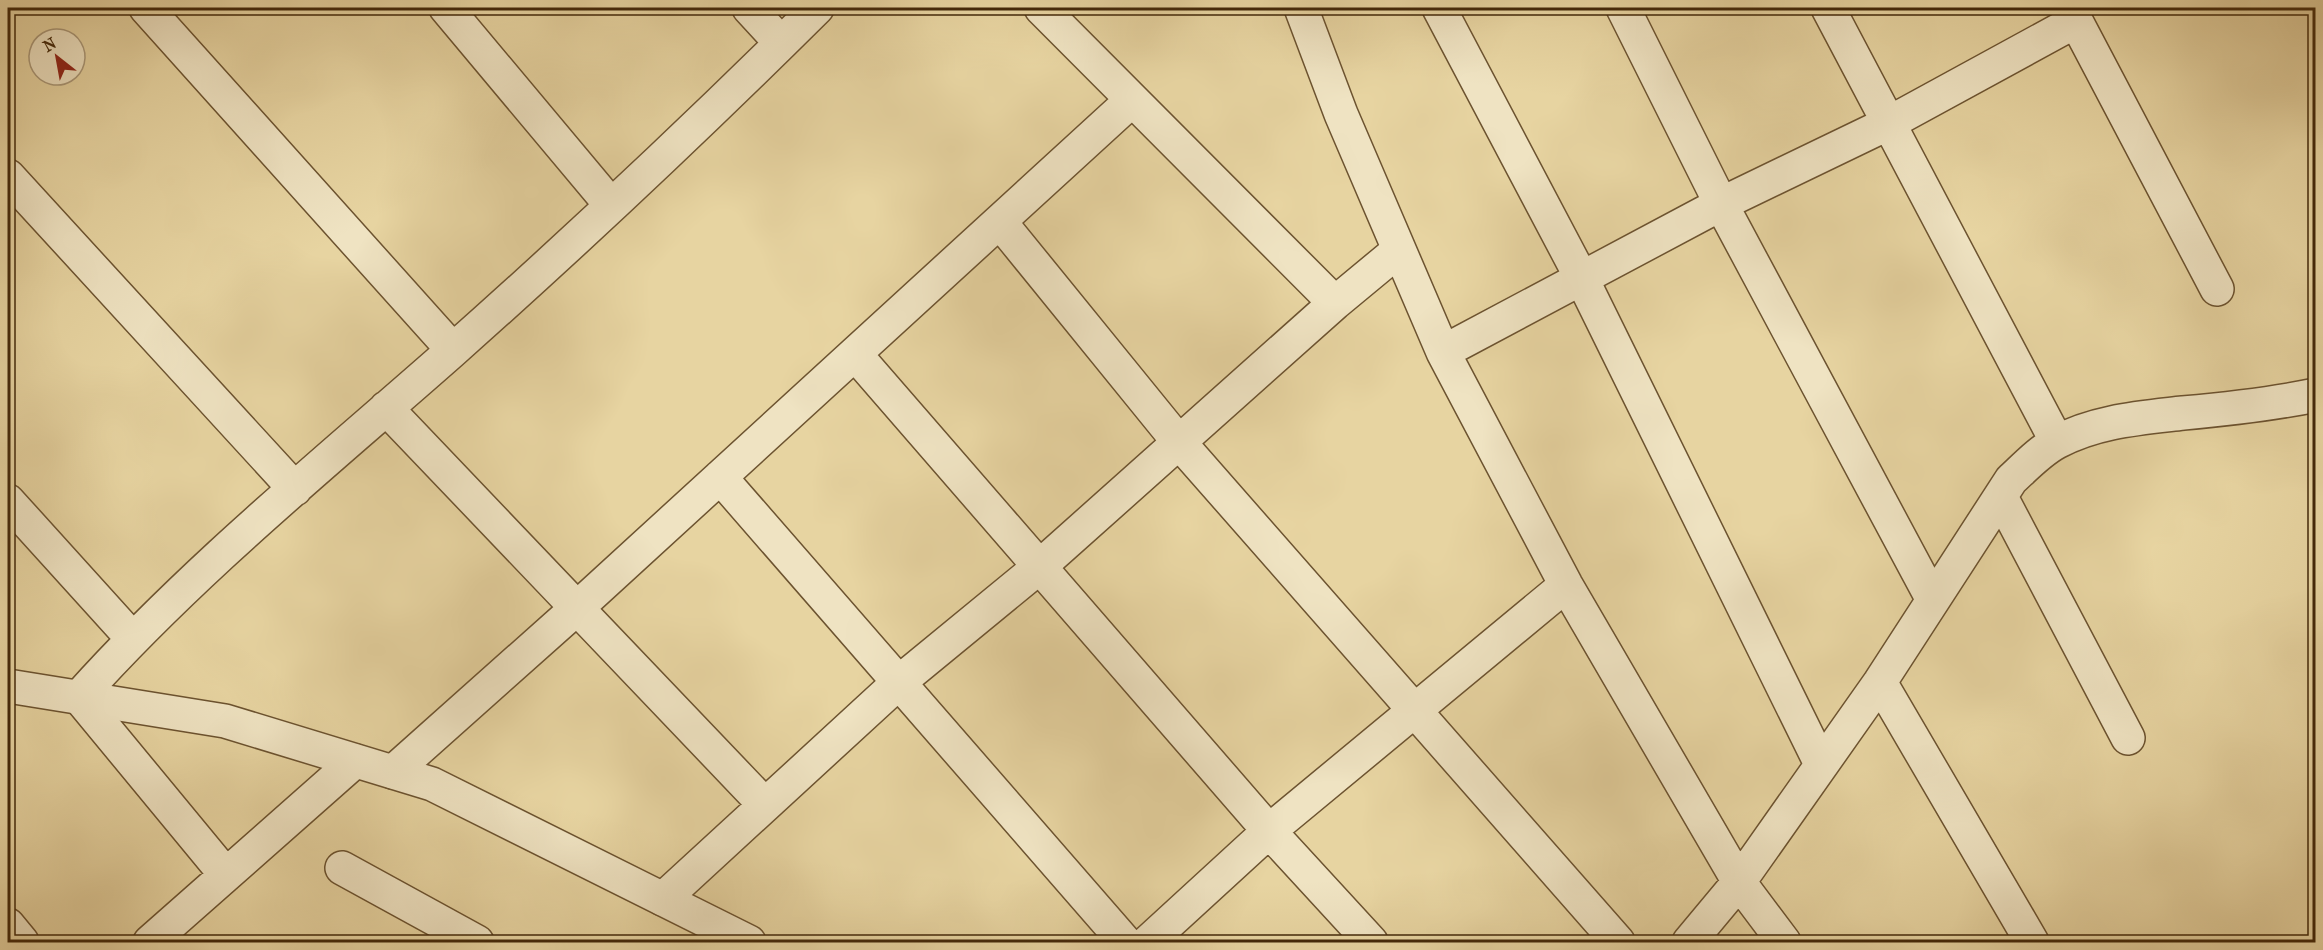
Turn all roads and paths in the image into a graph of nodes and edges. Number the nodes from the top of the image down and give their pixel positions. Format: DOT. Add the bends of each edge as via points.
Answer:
graph roads {
  1 [pos="146,8"];
  2 [pos="446,8"];
  3 [pos="749,8"];
  4 [pos="817,8"];
  5 [pos="1041,8"];
  6 [pos="1301,8"];
  7 [pos="1439,8"];
  8 [pos="1623,8"];
  9 [pos="1828,8"];
  10 [pos="2072,14"];
  11 [pos="781,43"];
  12 [pos="1132,100"];
  13 [pos="1889,123"];
  14 [pos="8,176"];
  15 [pos="1720,204"];
  16 [pos="611,206"];
  17 [pos="1000,222"];
  18 [pos="1399,250"];
  19 [pos="1582,279"];
  20 [pos="2217,289"];
  21 [pos="1335,303"];
  22 [pos="453,350"];
  23 [pos="1443,352"];
  24 [pos="855,354"];
  25 [pos="2316,395"];
  26 [pos="386,408"];
  27 [pos="1178,441"];
  28 [pos="2057,442"];
  29 [pos="720,477"];
  30 [pos="295,489"];
  31 [pos="2001,497"];
  32 [pos="8,501"];
  33 [pos="1038,568"];
  34 [pos="1566,585"];
  35 [pos="1933,600"];
  36 [pos="577,609"];
  37 [pos="132,638"];
  38 [pos="1880,682"];
  39 [pos="898,683"];
  40 [pos="8,686"];
  41 [pos="79,697"];
  42 [pos="1414,710"];
  43 [pos="2128,738"];
  44 [pos="355,760"];
  45 [pos="1821,764"];
  46 [pos="393,772"];
  47 [pos="765,805"];
  48 [pos="1269,831"];
  49 [pos="342,868"];
  50 [pos="226,875"];
  51 [pos="1739,882"];
  52 [pos="663,899"];
  53 [pos="8,925"];
  54 [pos="21,942"];
  55 [pos="150,942"];
  56 [pos="477,942"];
  57 [pos="748,942"];
  58 [pos="1125,942"];
  59 [pos="1148,942"];
  60 [pos="1371,942"];
  61 [pos="1618,942"];
  62 [pos="1689,942"];
  63 [pos="1784,942"];
  64 [pos="2032,942"];
  1 -- 22 [label="street"];
  2 -- 16 [label="street"];
  3 -- 11 [label="street"];
  4 -- 11 [label="street"];
  5 -- 12 [label="street"];
  6 -- 18 [label="street"];
  7 -- 19 [label="street"];
  8 -- 15 [label="street"];
  9 -- 13 [label="street"];
  10 -- 13 [label="street"];
  10 -- 20 [label="street"];
  11 -- 16 [label="street"];
  12 -- 17 [label="street"];
  12 -- 21 [label="street"];
  13 -- 15 [label="street"];
  13 -- 28 [label="street"];
  14 -- 30 [label="street"];
  15 -- 19 [label="street"];
  15 -- 35 [label="street"];
  16 -- 22 [label="street"];
  17 -- 24 [label="street"];
  17 -- 27 [label="street"];
  18 -- 21 [label="street"];
  18 -- 23 [label="street"];
  19 -- 23 [label="street"];
  19 -- 45 [label="street"];
  21 -- 27 [label="street"];
  22 -- 26 [label="street"];
  23 -- 34 [label="street"];
  24 -- 29 [label="street"];
  24 -- 33 [label="street"];
  25 -- 28 [label="street" via="2121,420"];
  26 -- 30 [label="street"];
  26 -- 36 [label="street"];
  27 -- 33 [label="street"];
  27 -- 42 [label="street"];
  28 -- 31 [label="street" via="2011,480"];
  29 -- 36 [label="street"];
  29 -- 39 [label="street"];
  30 -- 37 [label="street" via="216,556"];
  31 -- 35 [label="street"];
  31 -- 43 [label="street"];
  32 -- 37 [label="street"];
  33 -- 39 [label="street"];
  33 -- 48 [label="street"];
  34 -- 42 [label="street"];
  34 -- 51 [label="street"];
  35 -- 38 [label="street"];
  36 -- 46 [label="street"];
  36 -- 47 [label="street"];
  37 -- 41 [label="street"];
  38 -- 45 [label="street"];
  38 -- 64 [label="street"];
  39 -- 47 [label="street"];
  39 -- 58 [label="street"];
  40 -- 41 [label="street"];
  41 -- 44 [label="street" via="225,721"];
  41 -- 50 [label="street"];
  42 -- 48 [label="street"];
  42 -- 61 [label="street"];
  44 -- 46 [label="street"];
  44 -- 50 [label="street"];
  45 -- 51 [label="street"];
  46 -- 52 [label="street" via="432,784"];
  47 -- 52 [label="street"];
  48 -- 59 [label="street"];
  48 -- 60 [label="street"];
  49 -- 56 [label="street"];
  50 -- 55 [label="street"];
  51 -- 62 [label="street"];
  51 -- 63 [label="street"];
  52 -- 57 [label="street"];
  53 -- 54 [label="street"];
}
